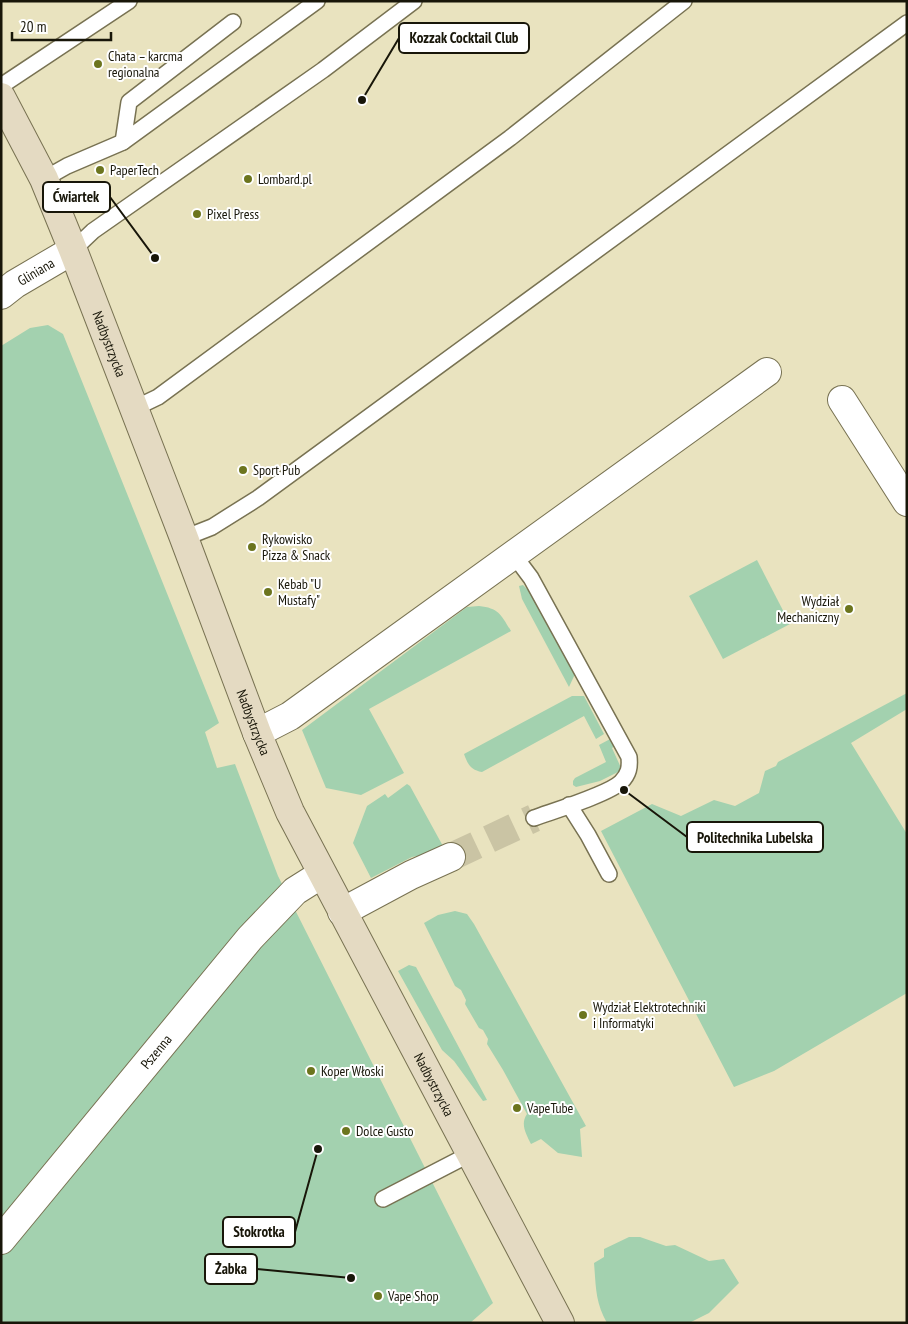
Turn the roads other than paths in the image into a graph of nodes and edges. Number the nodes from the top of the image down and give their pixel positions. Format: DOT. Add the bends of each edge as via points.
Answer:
graph roads {
  1 [pos="129,1"];
  2 [pos="317,1"];
  3 [pos="414,1"];
  4 [pos="684,1"];
  5 [pos="233,22"];
  6 [pos="907,23"];
  7 [pos="2,100"];
  8 [pos="123,142"];
  9 [pos="44,179"];
  10 [pos="73,250"];
  11 [pos="1,295"];
  12 [pos="767,372"];
  13 [pos="842,400"];
  14 [pos="134,409"];
  15 [pos="907,502"];
  16 [pos="184,538"];
  17 [pos="513,554"];
  18 [pos="257,733"];
  19 [pos="569,805"];
  20 [pos="534,818"];
  21 [pos="451,857"];
  22 [pos="322,874"];
  23 [pos="609,874"];
  24 [pos="342,912"];
  25 [pos="470,1154"];
  26 [pos="383,1200"];
  27 [pos="1,1240"];
  28 [pos="560,1323"];
  1 -- 7 [label="lane"];
  2 -- 8 [label="lane"];
  3 -- 10 [label="lane" via="323,70 93,231"];
  4 -- 14 [label="lane" via="510,138 158,397"];
  5 -- 8 [label="lane" via="129,102"];
  6 -- 16 [label="lane" via="258,498 212,526"];
  7 -- 9 [label="street, Nadbystrzycka"];
  8 -- 9 [label="lane"];
  9 -- 10 [label="street, Nadbystrzycka"];
  10 -- 11 [label="street, Gliniana"];
  10 -- 14 [label="street, Nadbystrzycka"];
  12 -- 17 [label="street"];
  13 -- 15 [label="street"];
  14 -- 16 [label="street, Nadbystrzycka"];
  16 -- 18 [label="street, Nadbystrzycka"];
  17 -- 18 [label="street" via="290,716"];
  17 -- 19 [label="lane" via="531,578 629,756 630,769 621,782"];
  18 -- 22 [label="street, Nadbystrzycka" via="290,812"];
  19 -- 20 [label="lane"];
  19 -- 23 [label="lane"];
  21 -- 24 [label="street"];
  22 -- 24 [label="street, Nadbystrzycka"];
  22 -- 27 [label="street, Pszenna" via="294,891 250,938"];
  24 -- 25 [label="street, Nadbystrzycka"];
  25 -- 26 [label="lane"];
  25 -- 28 [label="street, Nadbystrzycka"];
}
